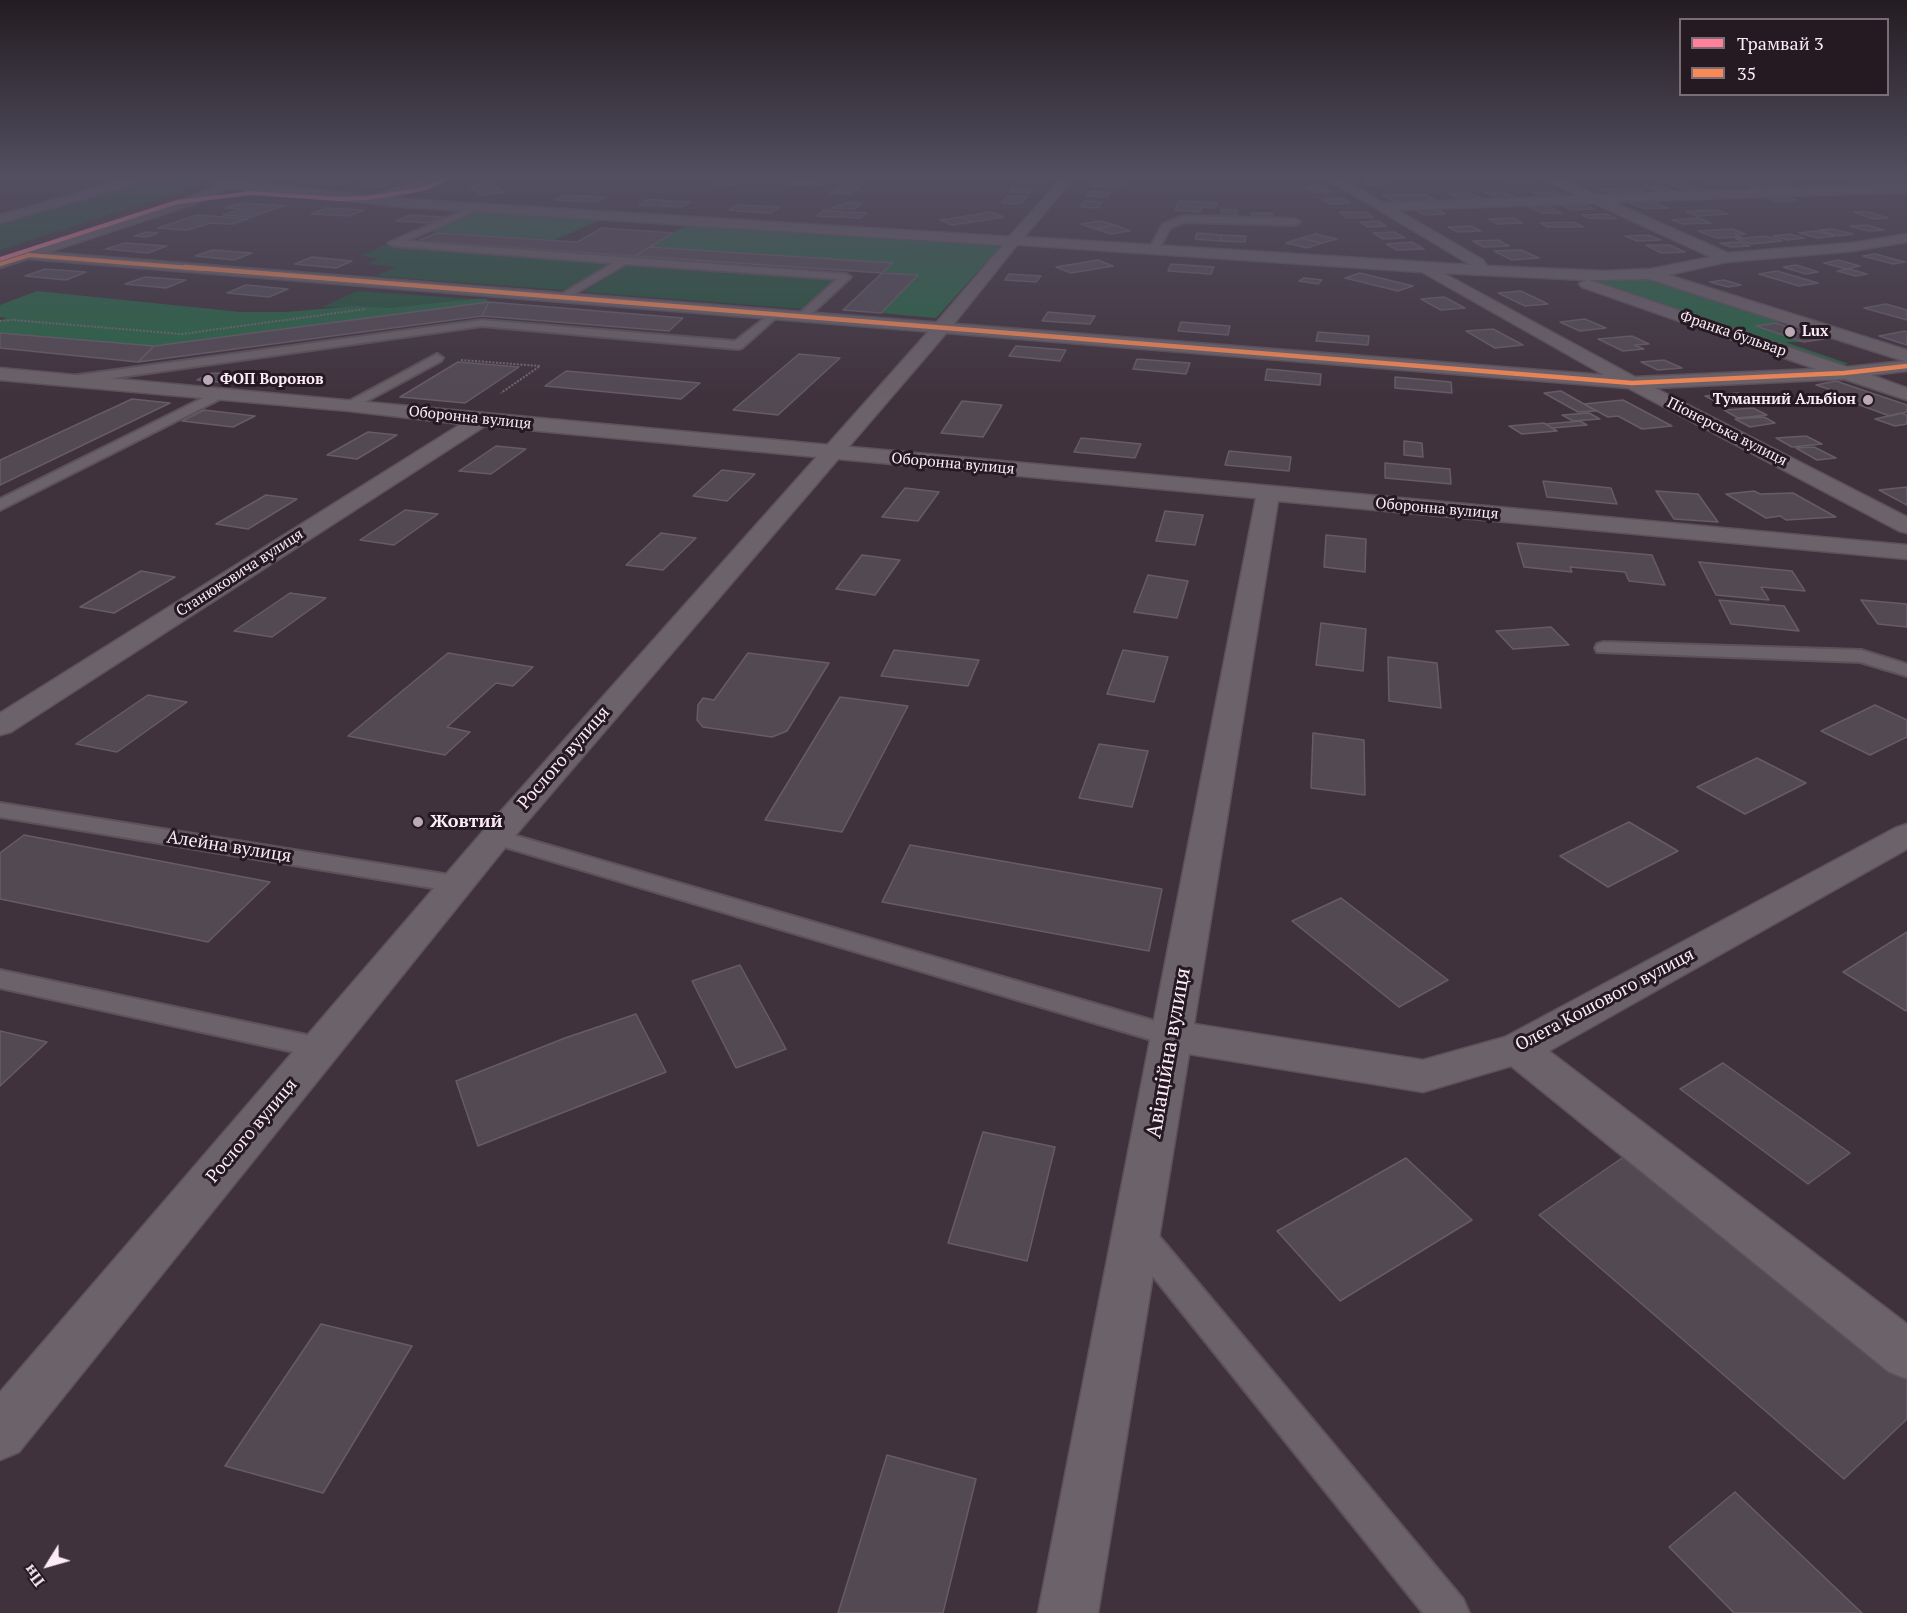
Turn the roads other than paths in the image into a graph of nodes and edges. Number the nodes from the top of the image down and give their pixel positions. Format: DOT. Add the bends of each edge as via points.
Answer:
graph roads {
  1 [pos="40,251"];
  2 [pos="499,251"];
  3 [pos="1005,251"];
  4 [pos="1174,251"];
  5 [pos="1458,251"];
  6 [pos="1711,251"];
  7 [pos="1803,251"];
  8 [pos="29,255"];
  9 [pos="1726,258"];
  10 [pos="624,261"];
  11 [pos="0,264"];
  12 [pos="1421,267"];
  13 [pos="1482,270"];
  14 [pos="1651,274"];
  15 [pos="1560,275"];
  16 [pos="564,297"];
  17 [pos="774,314"];
  18 [pos="803,316"];
  19 [pos="942,327"];
  20 [pos="1907,356"];
  21 [pos="437,358"];
  22 [pos="1907,366"];
  23 [pos="1844,373"];
  24 [pos="0,374"];
  25 [pos="62,381"];
  26 [pos="1632,383"];
  27 [pos="219,394"];
  28 [pos="1907,394"];
  29 [pos="349,405"];
  30 [pos="473,419"];
  31 [pos="830,452"];
  32 [pos="1268,494"];
  33 [pos="0,504"];
  34 [pos="1907,526"];
  35 [pos="1907,552"];
  36 [pos="1604,648"];
  37 [pos="1907,670"];
  38 [pos="0,726"];
  39 [pos="0,810"];
  40 [pos="1907,835"];
  41 [pos="496,837"];
  42 [pos="457,884"];
  43 [pos="0,979"];
  44 [pos="1172,1036"];
  45 [pos="321,1048"];
  46 [pos="1518,1049"];
  47 [pos="1137,1234"];
  48 [pos="1907,1355"];
  49 [pos="0,1433"];
  50 [pos="1068,1613"];
  51 [pos="1449,1613"];
  1 -- 8 [label="street"];
  2 -- 10 [label="lane"];
  3 -- 19 [label="street, Рослого вулиця"];
  4 -- 12 [label="street"];
  5 -- 13 [label="street" via="1478,263"];
  6 -- 9 [label="street"];
  7 -- 9 [label="street"];
  8 -- 11 [label="street"];
  8 -- 16 [label="street"];
  9 -- 14 [label="street"];
  10 -- 16 [label="lane"];
  10 -- 18 [label="lane" via="846,277"];
  12 -- 13 [label="street"];
  12 -- 26 [label="street, Піонерська вулиця"];
  13 -- 15 [label="street"];
  14 -- 15 [label="street"];
  14 -- 20 [label="street, Франка бульвар"];
  15 -- 23 [label="street, Франка бульвар"];
  16 -- 17 [label="street"];
  17 -- 18 [label="street"];
  17 -- 25 [label="lane" via="738,345 482,323"];
  18 -- 19 [label="street"];
  19 -- 26 [label="street"];
  19 -- 31 [label="street, Рослого вулиця"];
  21 -- 29 [label="lane"];
  22 -- 23 [label="street"];
  23 -- 26 [label="street"];
  23 -- 28 [label="street, Франка бульвар"];
  24 -- 25 [label="street, Оборонна вулиця"];
  25 -- 27 [label="street, Оборонна вулиця"];
  26 -- 34 [label="street, Піонерська вулиця"];
  27 -- 29 [label="street, Оборонна вулиця"];
  27 -- 33 [label="lane"];
  29 -- 30 [label="street, Оборонна вулиця"];
  30 -- 31 [label="street, Оборонна вулиця"];
  30 -- 38 [label="street, Станюковича вулиця"];
  31 -- 32 [label="street, Оборонна вулиця"];
  31 -- 41 [label="street, Рослого вулиця"];
  32 -- 35 [label="street, Оборонна вулиця"];
  32 -- 44 [label="street, Авіаційна вулиця"];
  36 -- 37 [label="lane" via="1861,656"];
  39 -- 42 [label="lane, Алейна вулиця"];
  40 -- 46 [label="street, Олега Кошового вулиця"];
  41 -- 42 [label="street, Рослого вулиця"];
  41 -- 44 [label="lane"];
  42 -- 45 [label="street, Рослого вулиця"];
  43 -- 45 [label="lane"];
  44 -- 46 [label="street, Олега Кошового вулиця" via="1423,1076"];
  44 -- 47 [label="street, Авіаційна вулиця"];
  45 -- 49 [label="street, Рослого вулиця"];
  46 -- 48 [label="street"];
  47 -- 50 [label="street, Авіаційна вулиця"];
  47 -- 51 [label="lane"];
}
